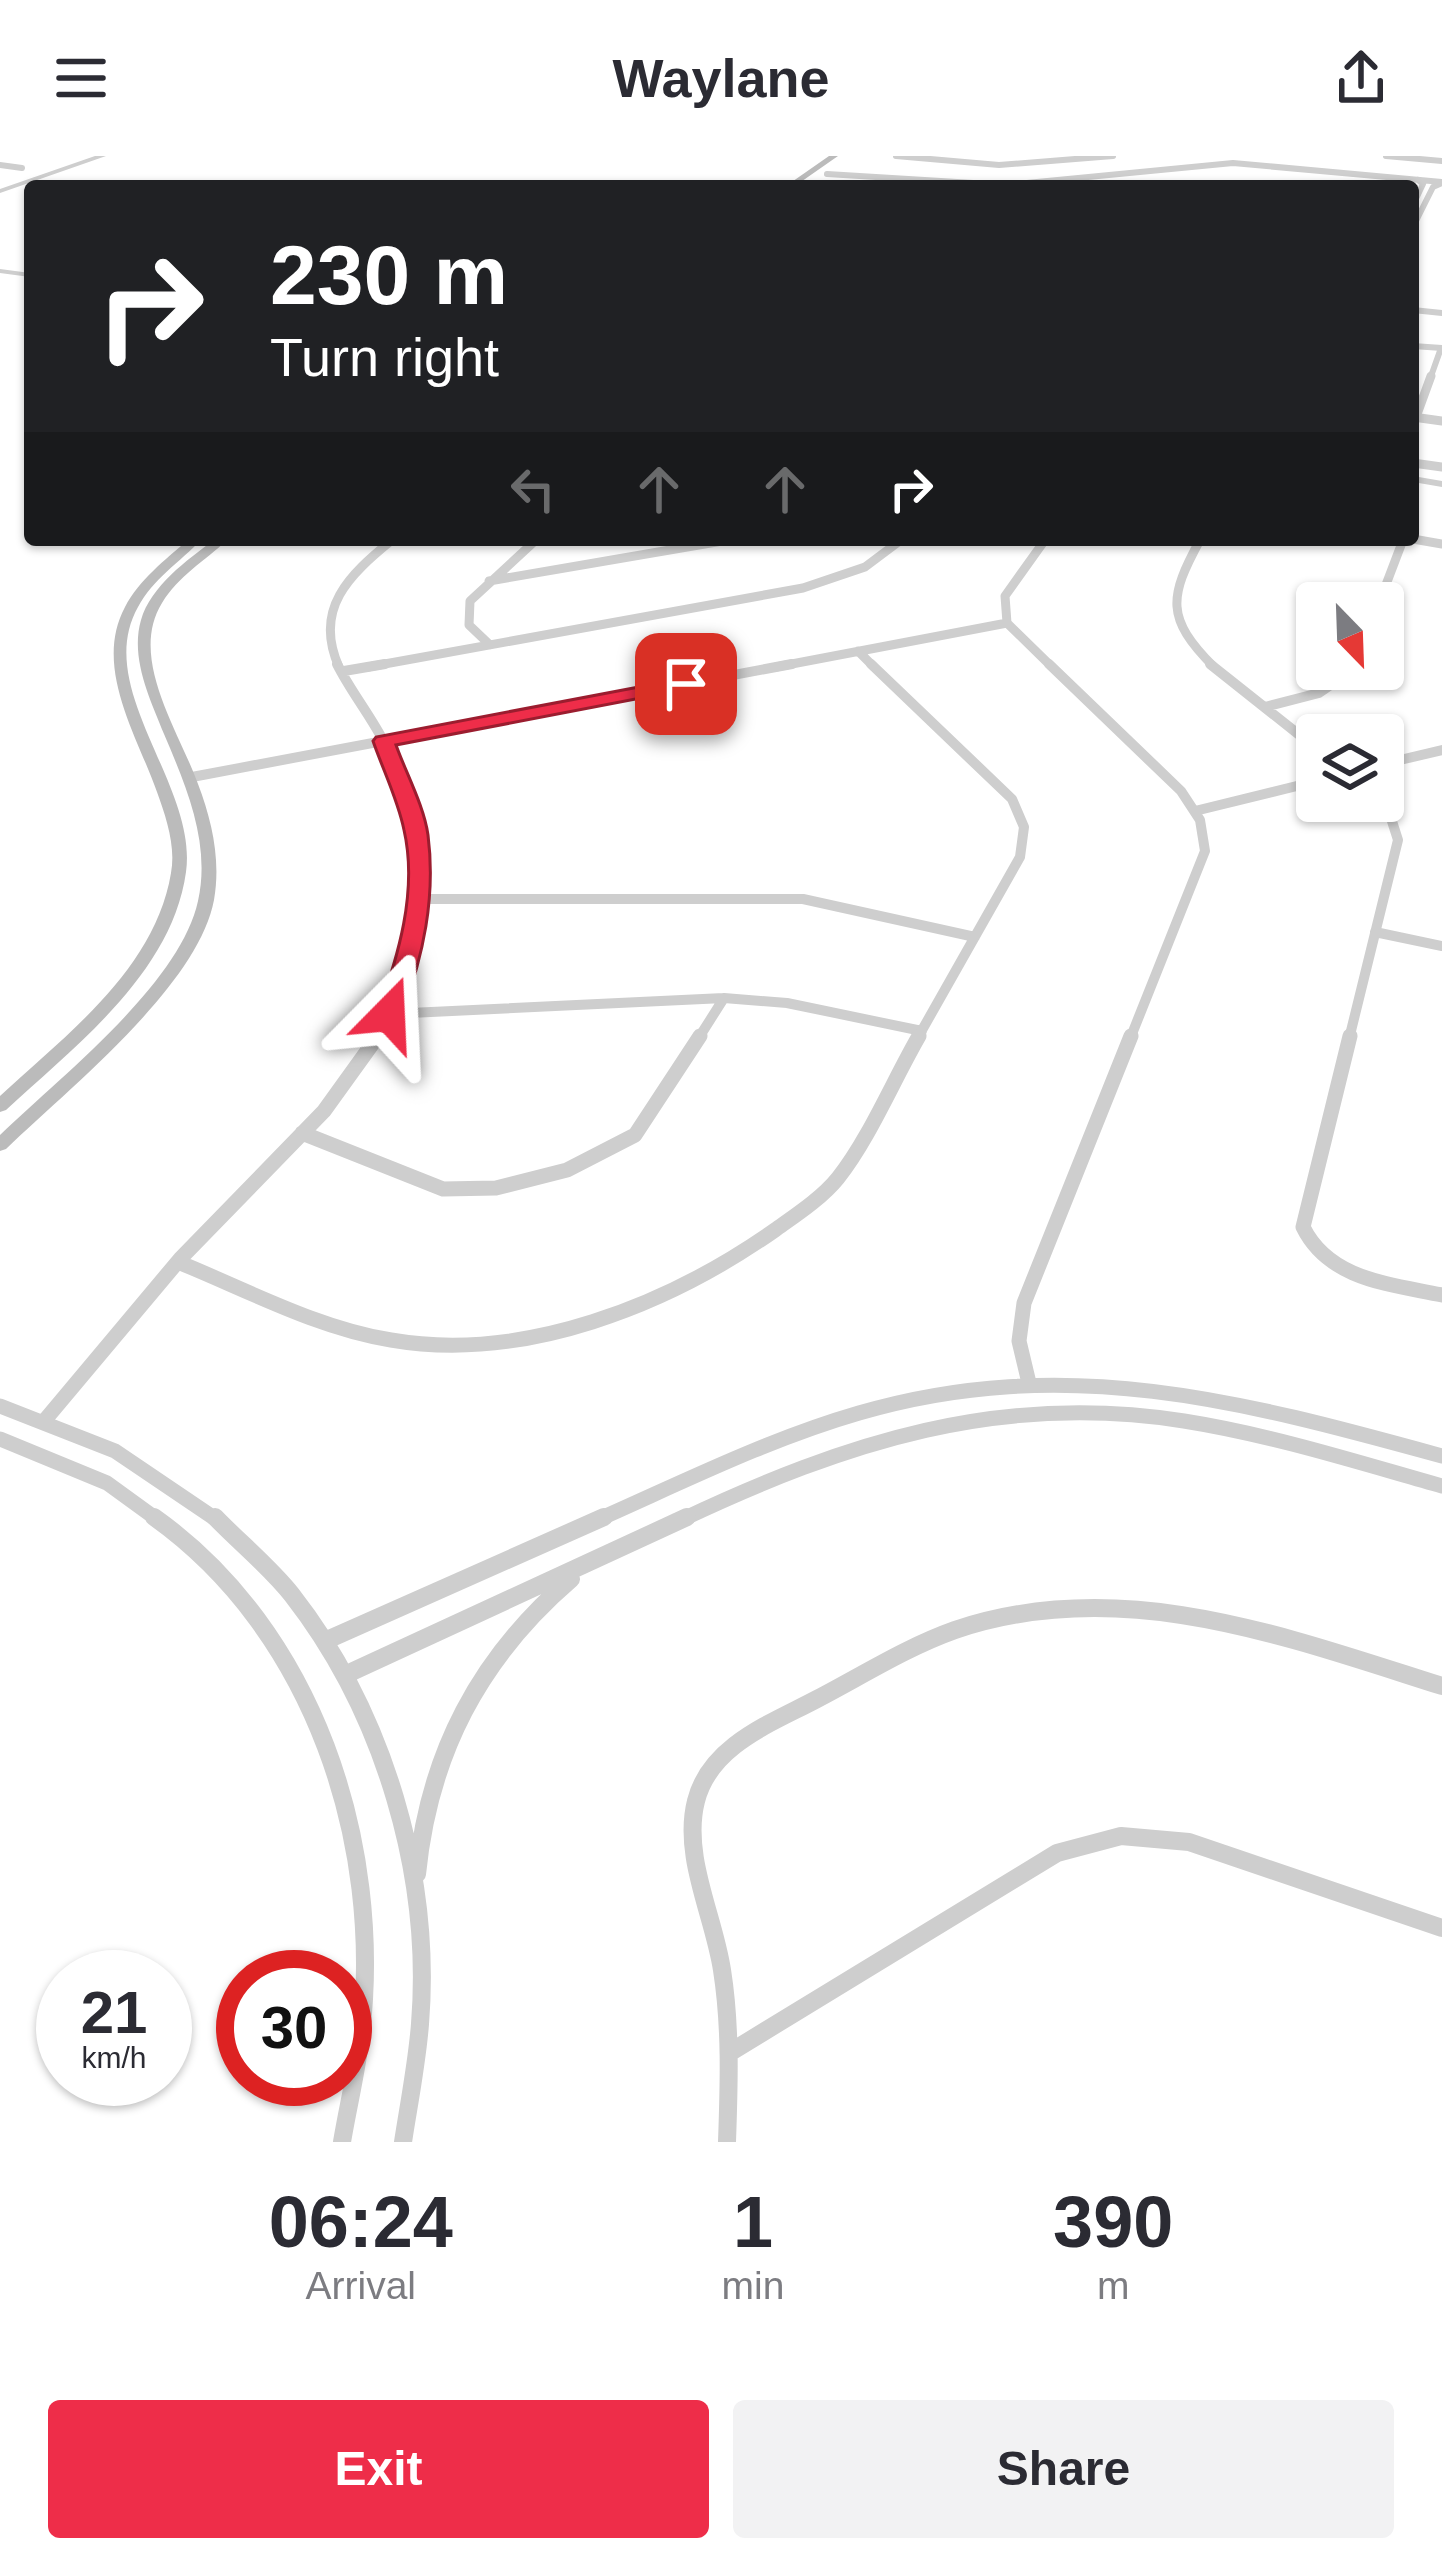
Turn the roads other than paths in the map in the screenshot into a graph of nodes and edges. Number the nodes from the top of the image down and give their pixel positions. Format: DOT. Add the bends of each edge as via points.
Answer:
graph roads {
  1 [pos="72,156"];
  2 [pos="102,156"];
  3 [pos="834,156"];
  4 [pos="850,156"];
  5 [pos="896,156"];
  6 [pos="1113,156"];
  7 [pos="1386,156"];
  8 [pos="1442,161"];
  9 [pos="0,165"];
  10 [pos="22,168"];
  11 [pos="827,174"];
  12 [pos="32,180"];
  13 [pos="799,180"];
  14 [pos="818,180"];
  15 [pos="890,180"];
  16 [pos="1078,180"];
  17 [pos="1418,180"];
  18 [pos="0,181"];
  19 [pos="1442,183"];
  20 [pos="1420,212"];
  21 [pos="1442,215"];
  22 [pos="1442,348"];
  23 [pos="1419,405"];
  24 [pos="189,546"];
  25 [pos="214,546"];
  26 [pos="385,546"];
  27 [pos="529,546"];
  28 [pos="693,546"];
  29 [pos="893,546"];
  30 [pos="1041,546"];
  31 [pos="1197,546"];
  32 [pos="1401,546"];
  33 [pos="490,581"];
  34 [pos="1387,582"];
  35 [pos="1007,622"];
  36 [pos="490,645"];
  37 [pos="858,651"];
  38 [pos="344,671"];
  39 [pos="1323,690"];
  40 [pos="1265,707"];
  41 [pos="1296,732"];
  42 [pos="384,741"];
  43 [pos="1442,750"];
  44 [pos="1404,759"];
  45 [pos="192,777"];
  46 [pos="1296,786"];
  47 [pos="1195,811"];
  48 [pos="1392,822"];
  49 [pos="418,899"];
  50 [pos="1375,932"];
  51 [pos="975,937"];
  52 [pos="1442,946"];
  53 [pos="724,998"];
  54 [pos="389,1014"];
  55 [pos="922,1031"];
  56 [pos="0,1106"];
  57 [pos="302,1133"];
  58 [pos="0,1145"];
  59 [pos="178,1262"];
  60 [pos="1442,1295"];
  61 [pos="1029,1384"];
  62 [pos="0,1406"];
  63 [pos="45,1420"];
  64 [pos="0,1439"];
  65 [pos="1442,1456"];
  66 [pos="1442,1486"];
  67 [pos="593,1562"];
  68 [pos="328,1640"];
  69 [pos="347,1674"];
  70 [pos="1442,1686"];
  71 [pos="415,1904"];
  72 [pos="1442,1928"];
  73 [pos="729,2053"];
  74 [pos="342,2142"];
  75 [pos="404,2142"];
  76 [pos="727,2142"];
  1 -- 18 [label="street"];
  2 -- 12 [label="street"];
  3 -- 13 [label="main road"];
  4 -- 11 [label="main road"];
  5 -- 6 [label="street" via="999,165"];
  7 -- 8 [label="street"];
  9 -- 10 [label="street"];
  11 -- 14 [label="main road"];
  11 -- 15 [label="street"];
  16 -- 17 [label="street" via="1233,163"];
  19 -- 20 [label="street"];
  20 -- 21 [label="street"];
  22 -- 23 [label="street"];
  24 -- 56 [label="main road" via="135,596 117,656 178,837 172,899 141,964"];
  25 -- 45 [label="main road" via="166,588 144,630 151,680"];
  26 -- 38 [label="street" via="346,580 331,608 328,637"];
  27 -- 33 [label="street"];
  28 -- 33 [label="street"];
  29 -- 36 [label="street" via="820,584"];
  30 -- 35 [label="street" via="1005,596"];
  31 -- 40 [label="street" via="1177,586 1178,622 1205,658"];
  32 -- 34 [label="street"];
  33 -- 36 [label="street" via="466,613"];
  35 -- 37 [label="street"];
  35 -- 47 [label="street"];
  36 -- 38 [label="street"];
  37 -- 42 [label="street"];
  37 -- 51 [label="street" via="1004,790 1023,819 1024,848"];
  38 -- 42 [label="street"];
  39 -- 40 [label="street"];
  40 -- 41 [label="street"];
  42 -- 45 [label="street"];
  42 -- 49 [label="street" via="416,832"];
  43 -- 44 [label="street"];
  45 -- 58 [label="main road" via="211,851 196,932 168,977"];
  46 -- 47 [label="street"];
  47 -- 61 [label="street" via="1203,861 1024,1303 1019,1341"];
  48 -- 50 [label="street" via="1398,839"];
  49 -- 51 [label="street" via="803,899"];
  49 -- 54 [label="street" via="412,955"];
  50 -- 52 [label="street"];
  50 -- 60 [label="street" via="1303,1226 1337,1267"];
  51 -- 55 [label="street"];
  53 -- 54 [label="street"];
  53 -- 55 [label="street"];
  53 -- 57 [label="street" via="635,1135 567,1170 482,1190 443,1189"];
  54 -- 57 [label="street" via="353,1074"];
  55 -- 59 [label="street" via="838,1178 805,1212 682,1283 553,1331 466,1346 394,1342"];
  57 -- 59 [label="street"];
  59 -- 63 [label="street"];
  61 -- 65 [label="street" via="1219,1398"];
  61 -- 68 [label="street" via="932,1392 795,1431"];
  62 -- 63 [label="street"];
  63 -- 68 [label="street" via="124,1454 206,1506 278,1573"];
  64 -- 74 [label="street" via="97,1480 192,1546 272,1634 317,1713 349,1807 366,1912 362,2046"];
  66 -- 67 [label="street" via="1179,1420 988,1415 856,1443"];
  67 -- 69 [label="street"];
  67 -- 71 [label="street" via="520,1625 464,1705 427,1798"];
  68 -- 69 [label="street"];
  69 -- 71 [label="street" via="393,1792"];
  70 -- 73 [label="street" via="1239,1624 1146,1606 1003,1616 916,1646 736,1743 698,1793 693,1835 722,1969"];
  71 -- 75 [label="street" via="419,2031"];
  72 -- 73 [label="street" via="1189,1842 1099,1839 1037,1863"];
  73 -- 76 [label="street"];
}
